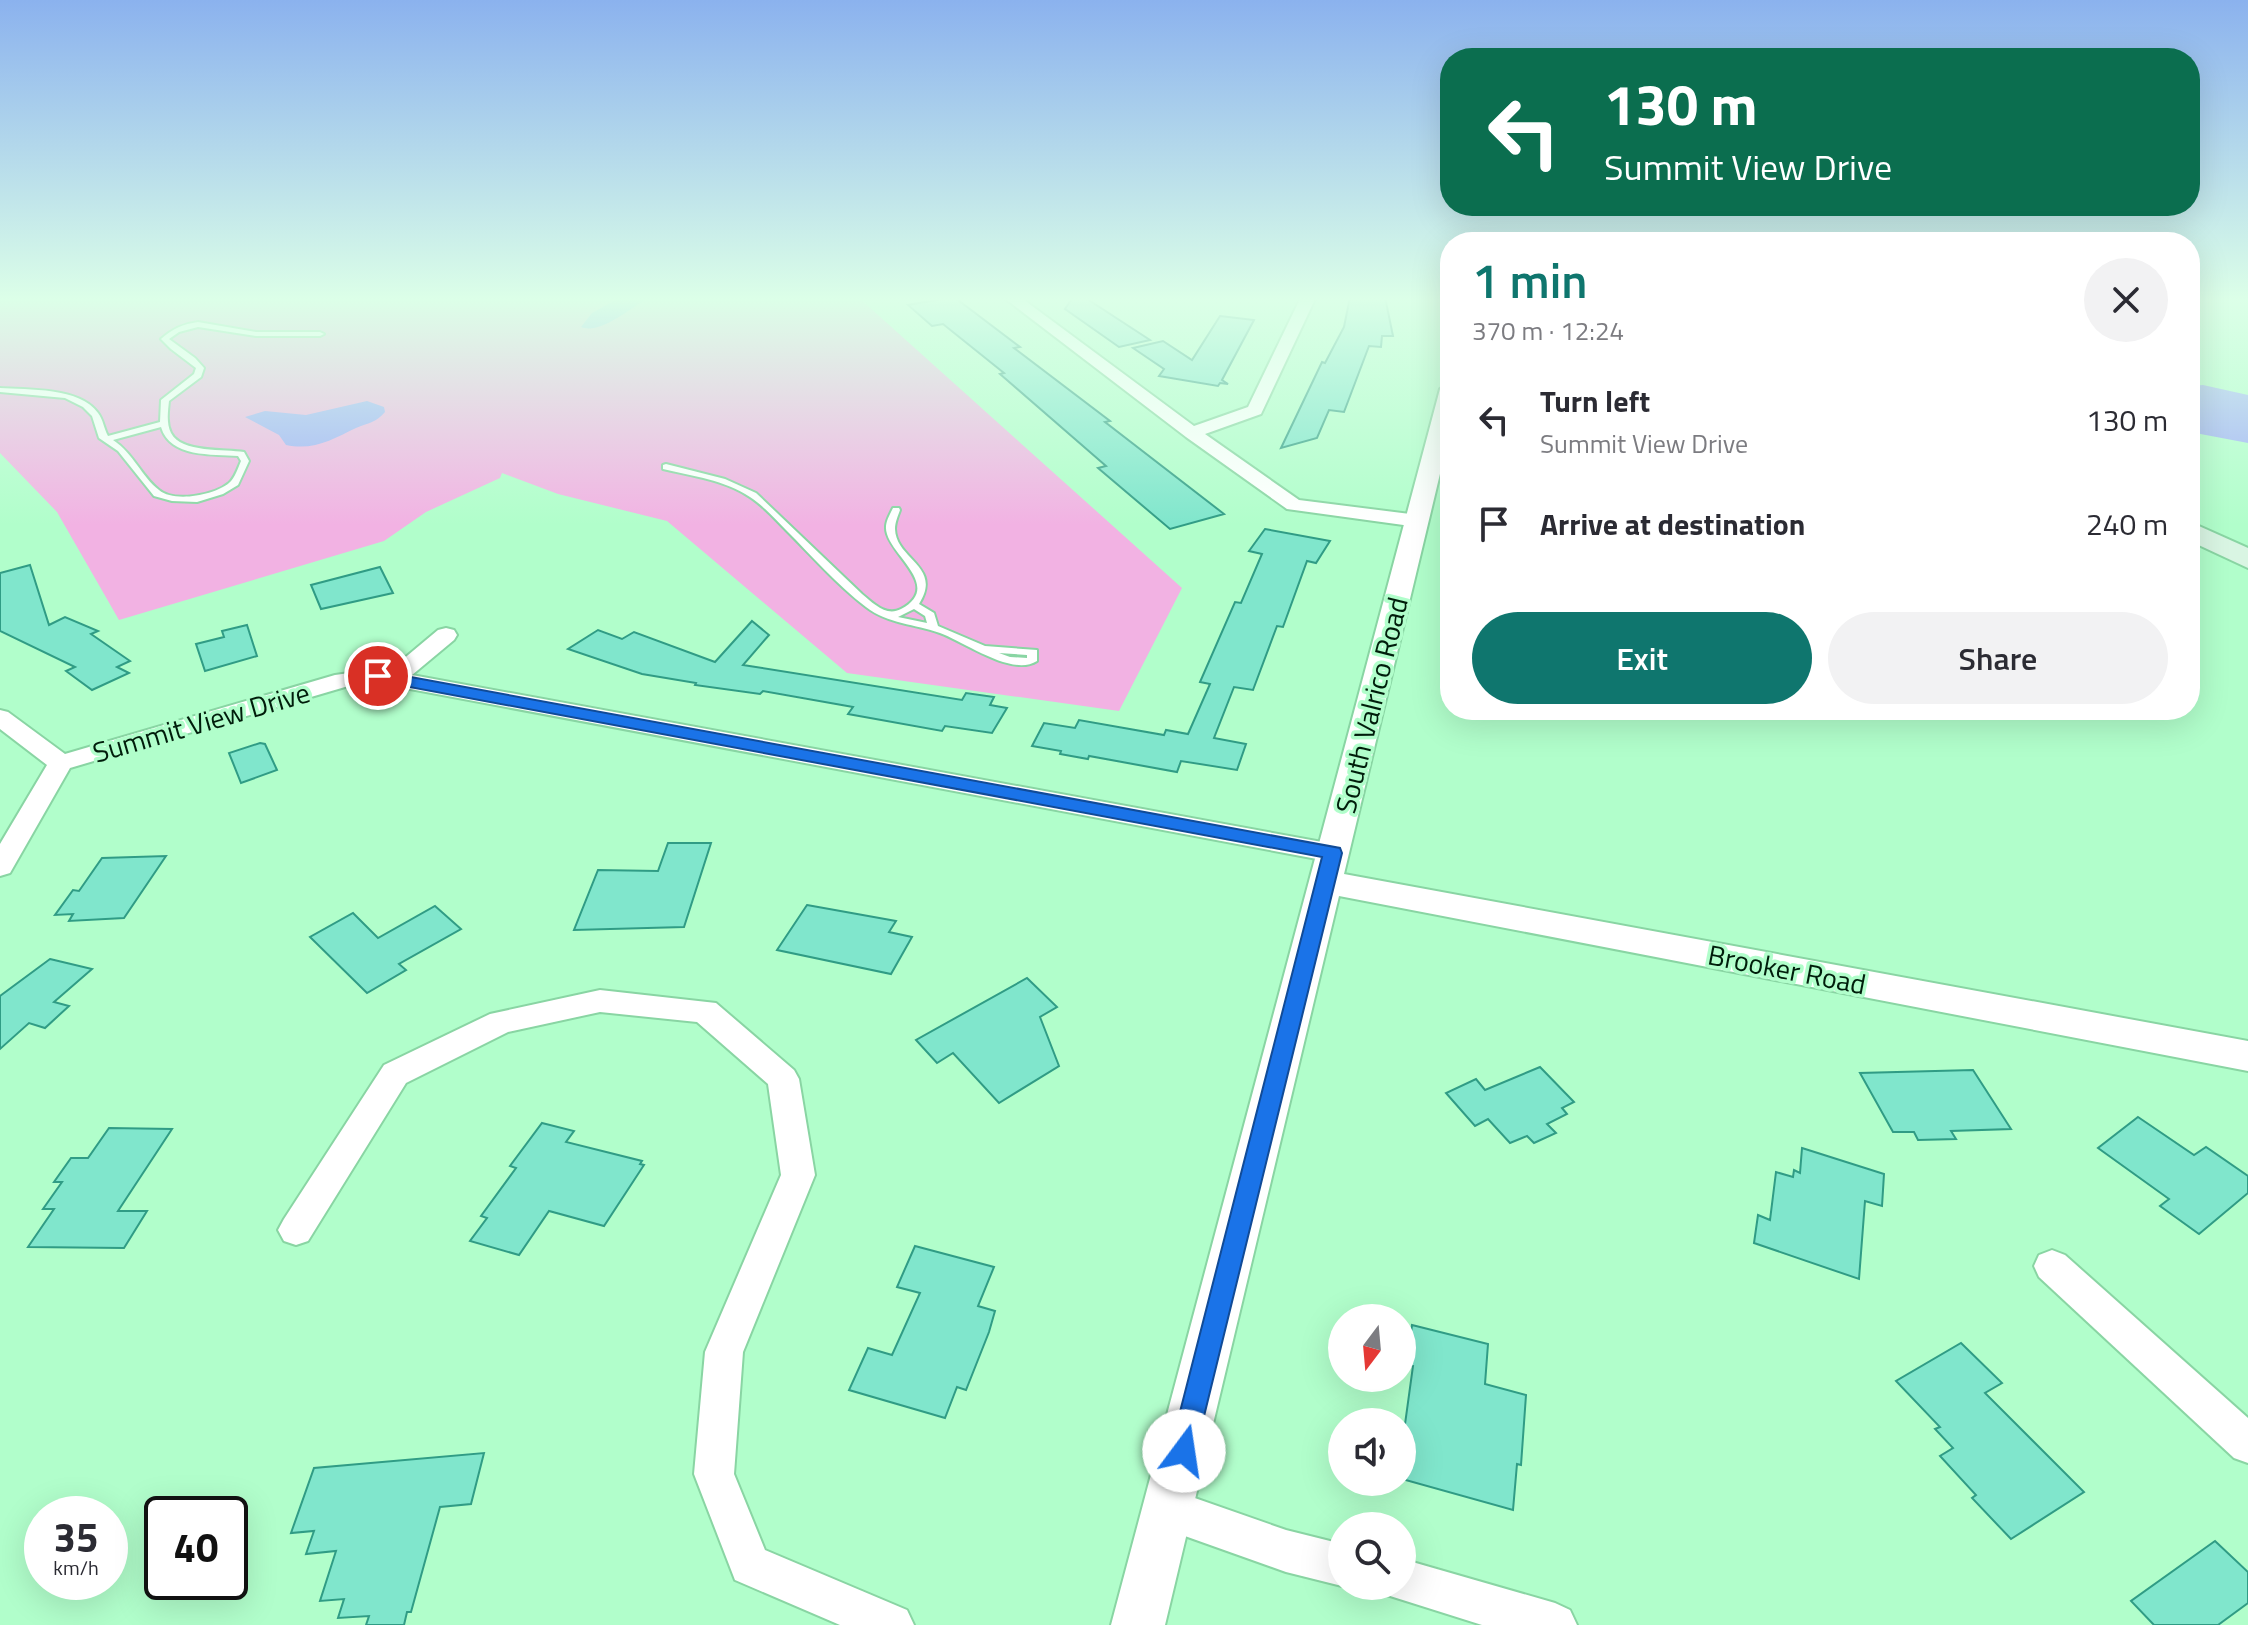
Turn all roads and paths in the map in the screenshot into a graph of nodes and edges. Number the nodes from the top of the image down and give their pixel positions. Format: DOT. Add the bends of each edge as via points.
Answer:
graph roads {
  1 [pos="199,373"];
  2 [pos="1111,373"];
  3 [pos="1273,373"];
  4 [pos="0,390"];
  5 [pos="163,424"];
  6 [pos="1440,430"];
  7 [pos="1192,433"];
  8 [pos="107,439"];
  9 [pos="666,467"];
  10 [pos="896,510"];
  11 [pos="1418,521"];
  12 [pos="2200,535"];
  13 [pos="2248,559"];
  14 [pos="914,605"];
  15 [pos="883,614"];
  16 [pos="933,628"];
  17 [pos="446,635"];
  18 [pos="987,649"];
  19 [pos="394,679"];
  20 [pos="0,717"];
  21 [pos="61,763"];
  22 [pos="0,867"];
  23 [pos="1329,868"];
  24 [pos="2248,1056"];
  25 [pos="296,1230"];
  26 [pos="2052,1266"];
  27 [pos="2248,1444"];
  28 [pos="1169,1510"];
  29 [pos="1328,1562"];
  30 [pos="1416,1584"];
  31 [pos="892,1625"];
  32 [pos="1138,1625"];
  33 [pos="1555,1625"];
  1 -- 5 [label="lane" via="165,400"];
  2 -- 7 [label="street"];
  3 -- 7 [label="street" via="1255,410"];
  4 -- 8 [label="lane" via="67,396 96,415"];
  5 -- 8 [label="lane"];
  5 -- 8 [label="lane" via="179,447 241,454 245,461 235,483 197,499 157,494"];
  6 -- 11 [label="street, South Valrico Road"];
  7 -- 11 [label="street" via="1294,505"];
  9 -- 15 [label="lane" via="753,496"];
  10 -- 14 [label="lane" via="890,528 895,544 922,577"];
  11 -- 23 [label="street, South Valrico Road"];
  12 -- 13 [label="main road"];
  14 -- 15 [label="lane" via="900,614"];
  14 -- 16 [label="lane" via="930,615"];
  15 -- 16 [label="lane" via="903,624"];
  16 -- 18 [label="lane"];
  17 -- 19 [label="street"];
  19 -- 21 [label="street, Summit View Drive" via="343,680"];
  19 -- 23 [label="street, Summit View Drive"];
  20 -- 21 [label="street"];
  21 -- 22 [label="street"];
  23 -- 24 [label="street, Brooker Road"];
  23 -- 28 [label="street, South Valrico Road"];
  25 -- 31 [label="street" via="395,1074 501,1022 600,1001 705,1011 783,1079 798,1175 724,1352 714,1474 750,1565"];
  26 -- 27 [label="street"];
  28 -- 29 [label="street"];
  28 -- 32 [label="street, South Valrico Road"];
  30 -- 33 [label="street"];
}
